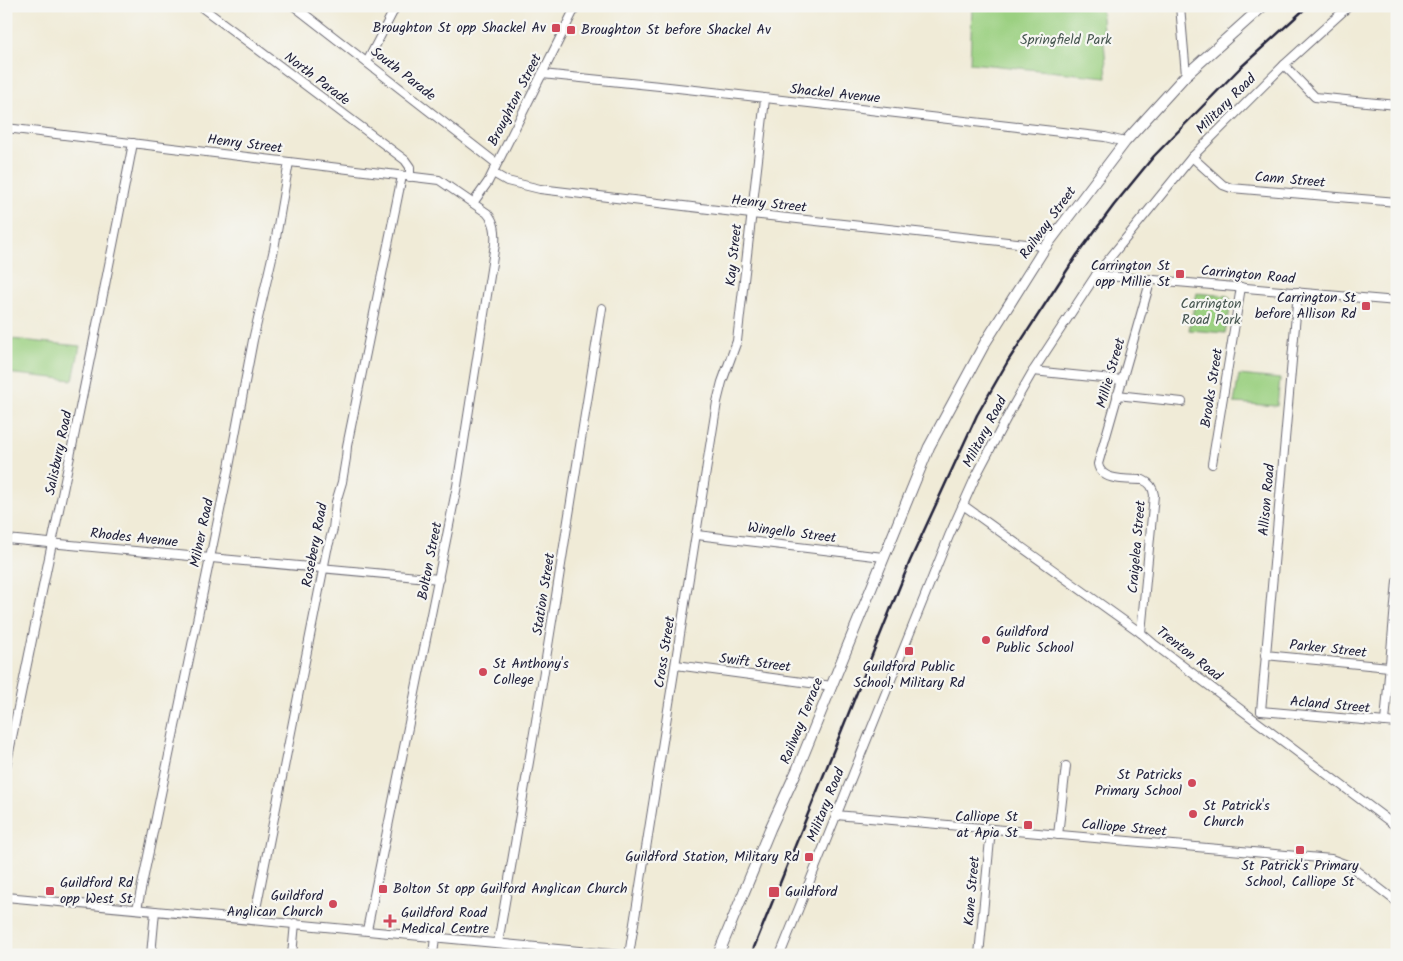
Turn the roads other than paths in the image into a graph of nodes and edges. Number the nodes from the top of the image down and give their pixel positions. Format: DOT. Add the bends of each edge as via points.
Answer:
graph roads {
  1 [pos="200,6"];
  2 [pos="294,6"];
  3 [pos="396,6"];
  4 [pos="576,6"];
  5 [pos="1180,6"];
  6 [pos="1263,6"];
  7 [pos="1349,6"];
  8 [pos="367,62"];
  9 [pos="1284,64"];
  10 [pos="542,74"];
  11 [pos="1186,75"];
  12 [pos="765,99"];
  13 [pos="1397,105"];
  14 [pos="6,128"];
  15 [pos="1125,142"];
  16 [pos="133,143"];
  17 [pos="1192,157"];
  18 [pos="289,162"];
  19 [pos="496,163"];
  20 [pos="493,173"];
  21 [pos="406,176"];
  22 [pos="1397,202"];
  23 [pos="473,203"];
  24 [pos="751,214"];
  25 [pos="1044,249"];
  26 [pos="1096,274"];
  27 [pos="1151,279"];
  28 [pos="1241,287"];
  29 [pos="1298,292"];
  30 [pos="1397,301"];
  31 [pos="602,308"];
  32 [pos="732,354"];
  33 [pos="1032,371"];
  34 [pos="1122,380"];
  35 [pos="1117,395"];
  36 [pos="1182,402"];
  37 [pos="1212,464"];
  38 [pos="1102,474"];
  39 [pos="909,496"];
  40 [pos="963,505"];
  41 [pos="697,535"];
  42 [pos="6,539"];
  43 [pos="52,543"];
  44 [pos="884,556"];
  45 [pos="209,558"];
  46 [pos="324,569"];
  47 [pos="439,579"];
  48 [pos="1397,581"];
  49 [pos="1141,633"];
  50 [pos="1265,655"];
  51 [pos="676,665"];
  52 [pos="1389,668"];
  53 [pos="832,686"];
  54 [pos="1261,711"];
  55 [pos="1253,719"];
  56 [pos="1384,722"];
  57 [pos="1397,723"];
  58 [pos="1066,766"];
  59 [pos="6,767"];
  60 [pos="836,815"];
  61 [pos="1397,827"];
  62 [pos="990,829"];
  63 [pos="1058,835"];
  64 [pos="6,896"];
  65 [pos="1397,902"];
  66 [pos="137,909"];
  67 [pos="155,911"];
  68 [pos="254,919"];
  69 [pos="295,923"];
  70 [pos="367,930"];
  71 [pos="435,937"];
  72 [pos="498,942"];
  73 [pos="150,955"];
  74 [pos="292,955"];
  75 [pos="433,955"];
  76 [pos="622,955"];
  77 [pos="629,955"];
  78 [pos="718,955"];
  79 [pos="780,955"];
  80 [pos="979,955"];
  1 -- 21 [label="street, North Parade" via="405,160 410,167"];
  2 -- 8 [label="street, South Parade"];
  3 -- 8 [label="street"];
  4 -- 10 [label="street, Broughton Street"];
  5 -- 11 [label="street"];
  6 -- 11 [label="main road, Railway Street"];
  7 -- 9 [label="street, Military Road"];
  8 -- 19 [label="street, South Parade"];
  9 -- 13 [label="street" via="1315,97"];
  9 -- 17 [label="street, Military Road"];
  10 -- 12 [label="street, Shackel Avenue"];
  10 -- 19 [label="street, Broughton Street"];
  11 -- 15 [label="main road, Railway Street"];
  12 -- 15 [label="street, Shackel Avenue" via="1105,137"];
  12 -- 24 [label="street, Kay Street"];
  14 -- 16 [label="street, Henry Street"];
  15 -- 25 [label="main road, Railway Street"];
  16 -- 18 [label="street, Henry Street"];
  16 -- 43 [label="street, Salisbury Road"];
  17 -- 22 [label="street, Cann Street" via="1223,185 1231,188"];
  17 -- 26 [label="street, Military Road"];
  18 -- 21 [label="street, Henry Street"];
  18 -- 45 [label="street, Milner Road" via="274,249"];
  19 -- 20 [label="street, Broughton Street"];
  20 -- 23 [label="street, Broughton Street"];
  20 -- 24 [label="street, Henry Street" via="507,181 540,190"];
  21 -- 23 [label="street, Henry Street" via="439,180"];
  21 -- 46 [label="street, Rosebery Road" via="347,446"];
  23 -- 47 [label="street, Bolton Street" via="492,219 496,230 495,244"];
  24 -- 25 [label="street, Henry Street" via="1036,245"];
  24 -- 32 [label="street, Kay Street" via="737,341"];
  25 -- 39 [label="main road, Railway Street" via="985,344 929,447"];
  26 -- 27 [label="street, Carrington Road"];
  26 -- 33 [label="street, Military Road"];
  27 -- 28 [label="street, Carrington Road"];
  27 -- 34 [label="street, Millie Street"];
  28 -- 29 [label="street, Carrington Road"];
  28 -- 37 [label="street, Brooks Street"];
  29 -- 30 [label="street, Carrington Road"];
  29 -- 50 [label="street, Allison Road"];
  31 -- 72 [label="street, Station Street"];
  32 -- 41 [label="street, Cross Street" via="717,402"];
  33 -- 34 [label="street"];
  33 -- 40 [label="street, Military Road"];
  34 -- 35 [label="street, Millie Street"];
  35 -- 36 [label="street"];
  35 -- 38 [label="street, Millie Street" via="1098,459"];
  38 -- 49 [label="street, Craigelea Street" via="1143,480 1154,489"];
  39 -- 44 [label="main road, Railway Terrace"];
  40 -- 49 [label="street, Trenton Road"];
  40 -- 60 [label="street, Military Road"];
  41 -- 44 [label="street, Wingello Street"];
  41 -- 51 [label="street, Cross Street"];
  42 -- 43 [label="street, Rhodes Avenue"];
  43 -- 45 [label="street, Rhodes Avenue"];
  43 -- 59 [label="street, Salisbury Road"];
  44 -- 53 [label="main road, Railway Terrace"];
  45 -- 46 [label="street, Rhodes Avenue"];
  45 -- 66 [label="street, Milner Road"];
  46 -- 47 [label="street, Rhodes Avenue"];
  46 -- 68 [label="street, Rosebery Road"];
  47 -- 70 [label="street, Bolton Street"];
  48 -- 52 [label="street"];
  49 -- 55 [label="street, Trenton Road"];
  50 -- 52 [label="street, Parker Street"];
  50 -- 54 [label="street, Allison Road"];
  51 -- 53 [label="street, Swift Street"];
  51 -- 77 [label="street, Cross Street"];
  52 -- 56 [label="street"];
  53 -- 78 [label="main road, Railway Terrace"];
  54 -- 55 [label="street"];
  54 -- 56 [label="street, Acland Street"];
  55 -- 61 [label="street, Trenton Road"];
  56 -- 57 [label="street, Acland Street"];
  58 -- 63 [label="street"];
  60 -- 62 [label="street, Calliope Street"];
  60 -- 79 [label="street, Military Road"];
  62 -- 63 [label="street, Calliope Street"];
  62 -- 80 [label="street, Kane Street"];
  63 -- 65 [label="street, Calliope Street" via="1331,859 1350,866"];
  64 -- 66 [label="street"];
  66 -- 67 [label="street"];
  67 -- 68 [label="street"];
  67 -- 73 [label="street"];
  68 -- 69 [label="street"];
  69 -- 70 [label="street"];
  69 -- 74 [label="street"];
  70 -- 71 [label="street"];
  71 -- 72 [label="street"];
  71 -- 75 [label="street"];
  72 -- 76 [label="street"];
}
